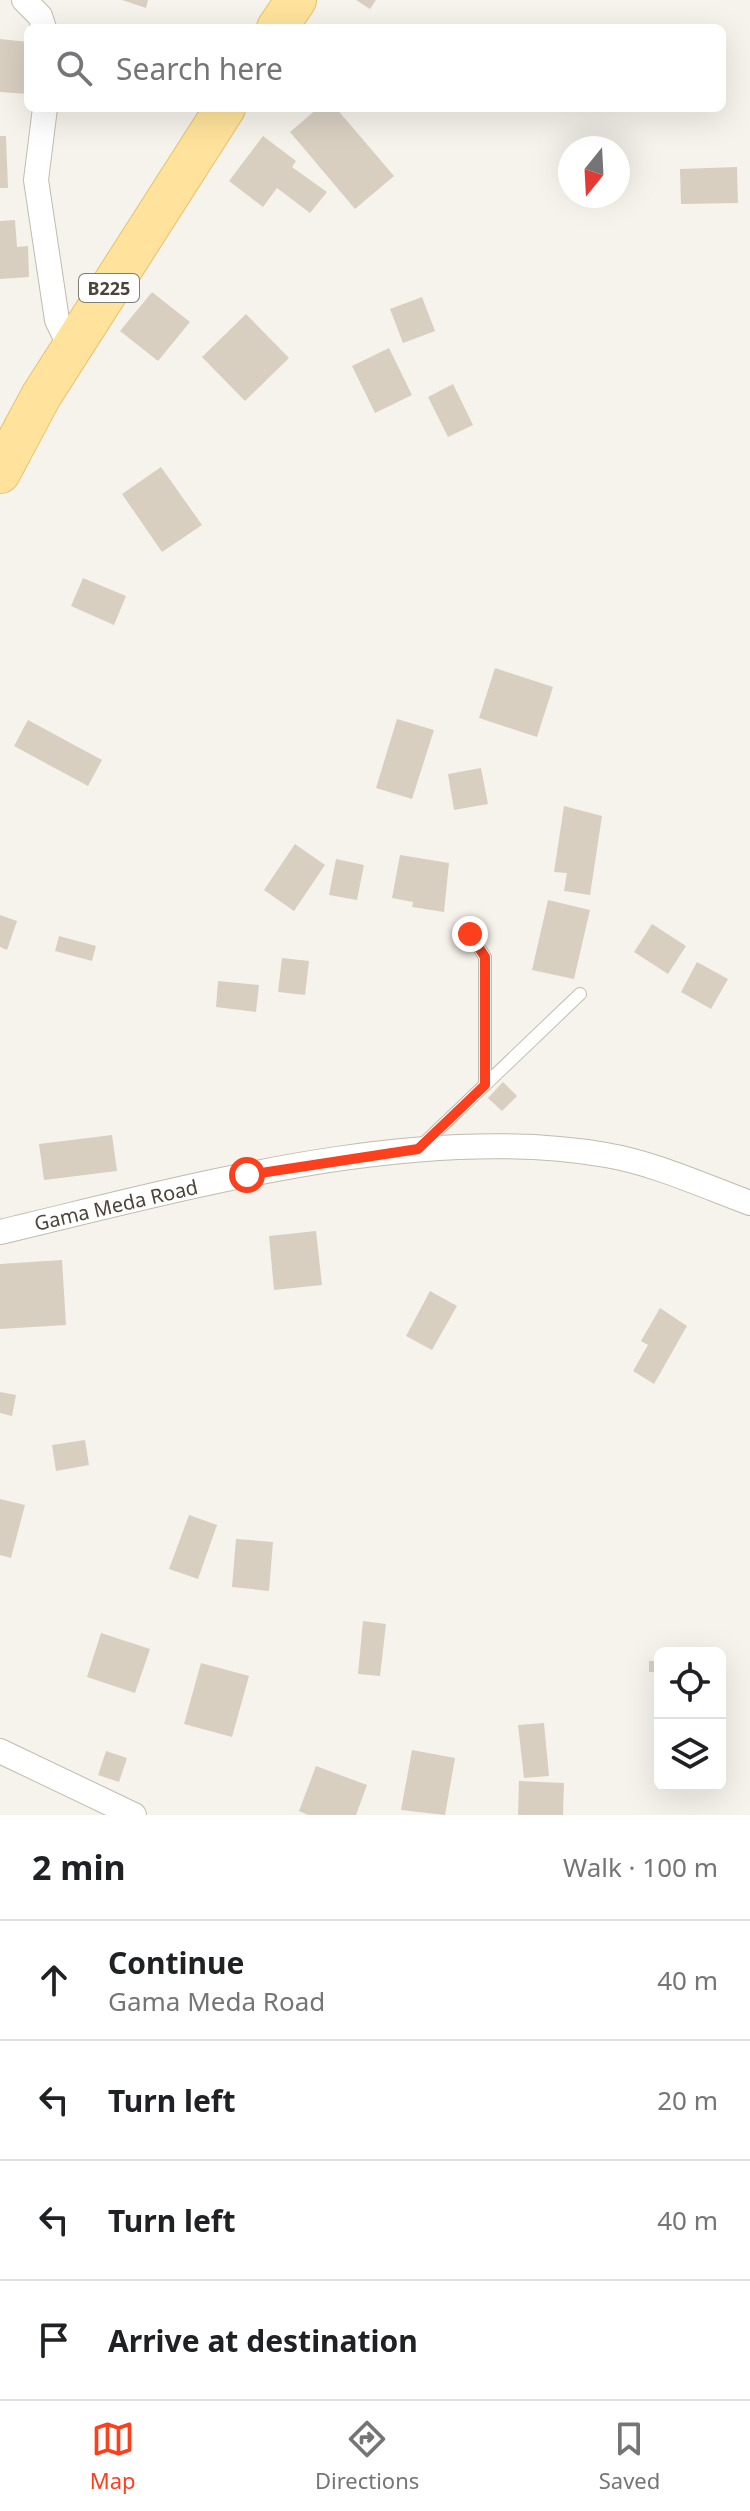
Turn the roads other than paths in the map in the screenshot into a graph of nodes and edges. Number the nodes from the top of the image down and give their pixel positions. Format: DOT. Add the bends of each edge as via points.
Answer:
graph roads {
  1 [pos="24,0"];
  2 [pos="296,0"];
  3 [pos="43,24"];
  4 [pos="280,24"];
  5 [pos="44,112"];
  6 [pos="222,112"];
  7 [pos="71,349"];
  8 [pos="0,473"];
  9 [pos="470,934"];
  10 [pos="580,994"];
  11 [pos="485,1085"];
  12 [pos="418,1149"];
  13 [pos="750,1203"];
  14 [pos="0,1232"];
  15 [pos="0,1751"];
  16 [pos="134,1815"];
  1 -- 3 [label="street"];
  2 -- 4 [label="main road"];
  5 -- 7 [label="street" via="36,180 57,320"];
  6 -- 7 [label="main road, B225"];
  7 -- 8 [label="main road, B225"];
  9 -- 11 [label="lane" via="485,957"];
  10 -- 11 [label="lane"];
  11 -- 12 [label="lane"];
  12 -- 13 [label="street, Gama Meda Road" via="456,1145 607,1155"];
  12 -- 14 [label="street, Gama Meda Road" via="247,1175"];
  15 -- 16 [label="street"];
}
